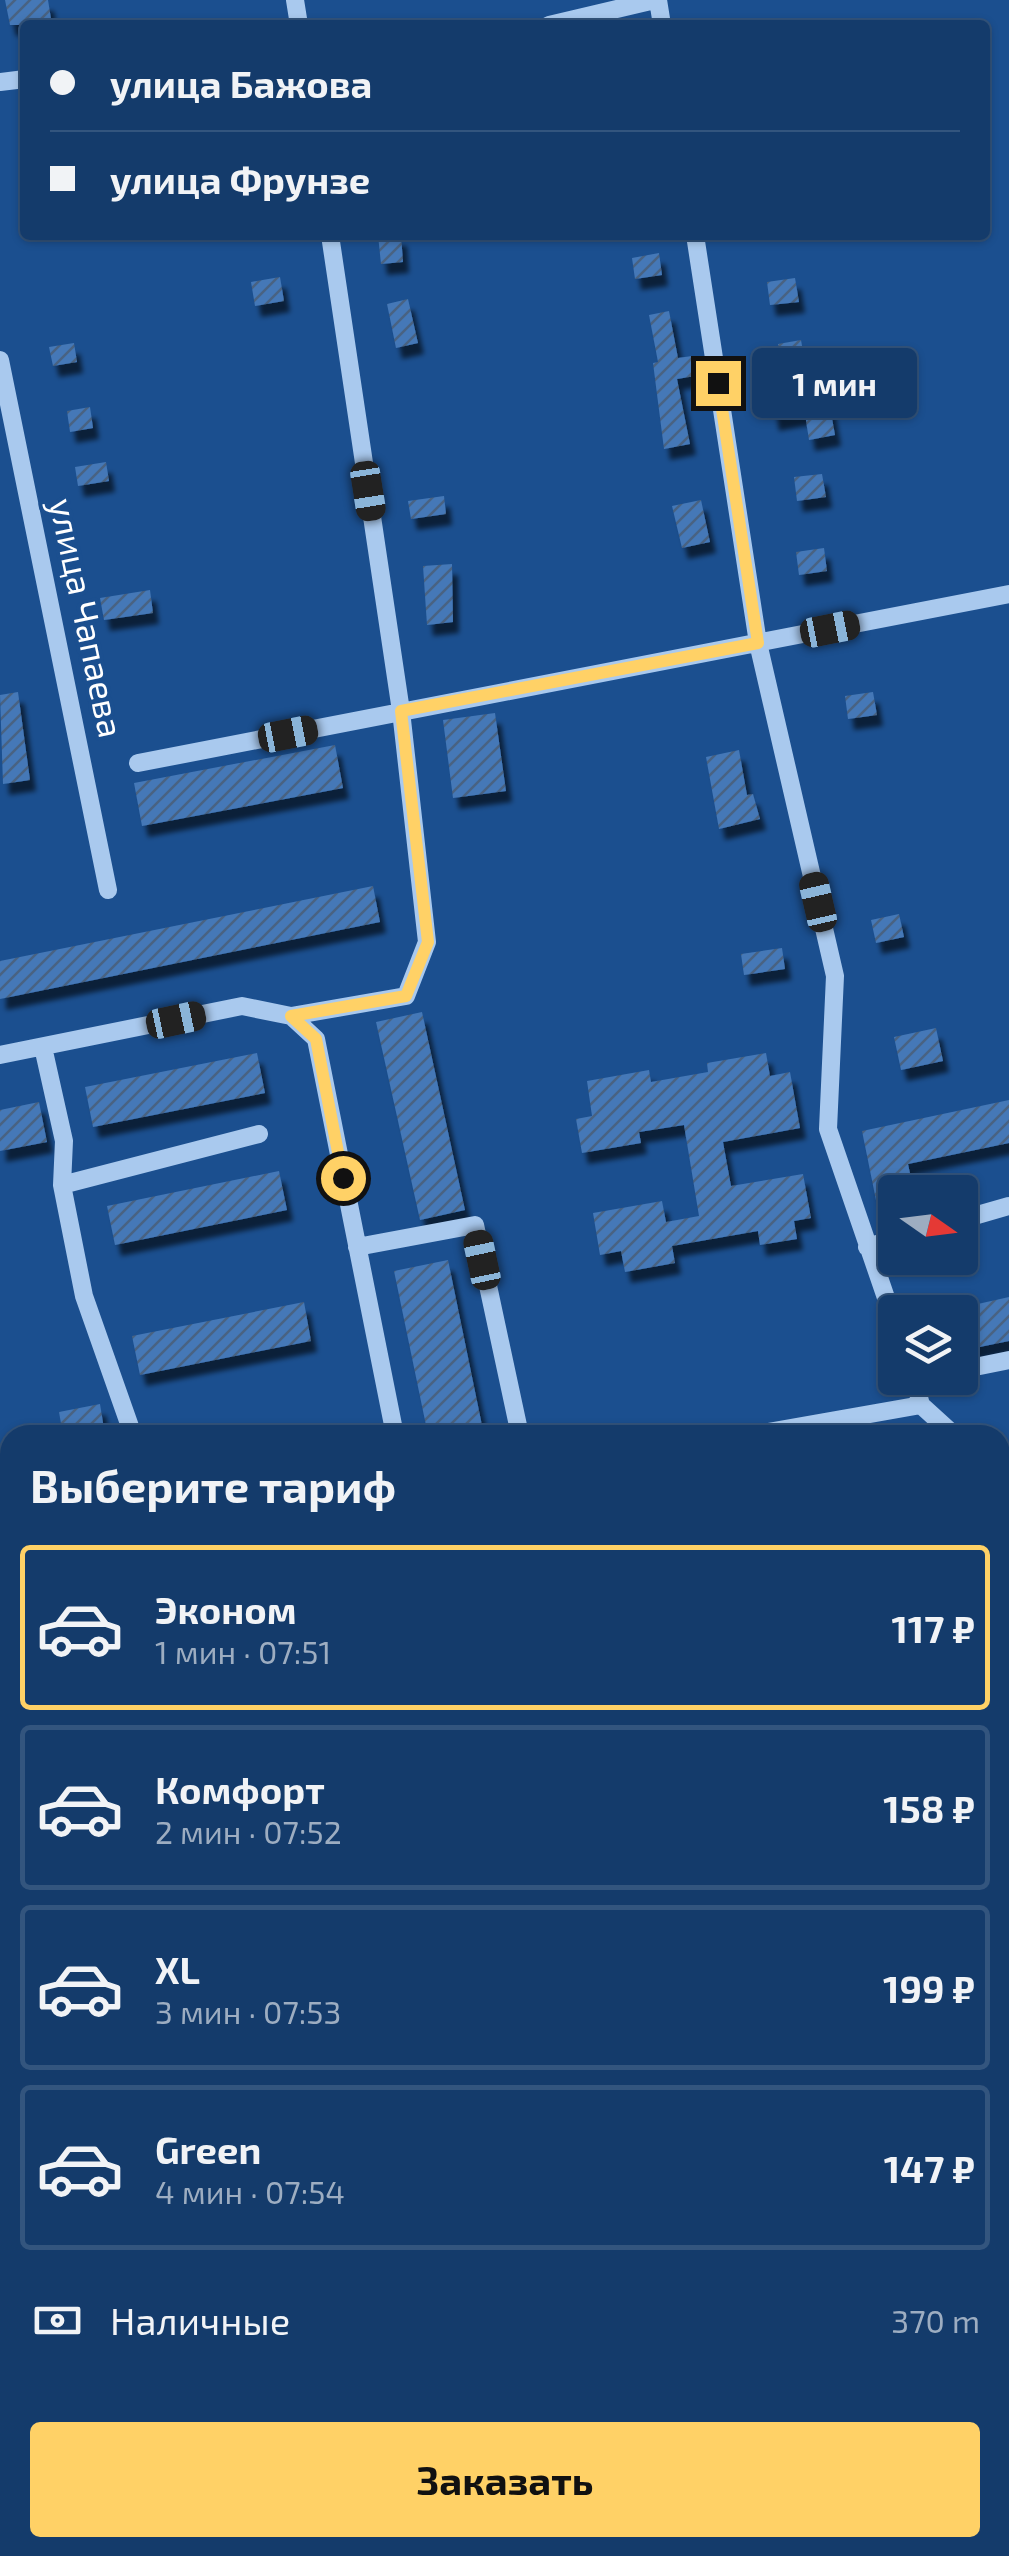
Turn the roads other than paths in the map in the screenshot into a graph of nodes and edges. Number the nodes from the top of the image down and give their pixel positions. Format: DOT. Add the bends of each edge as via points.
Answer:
graph roads {
  1 [pos="656,0"];
  2 [pos="570,20"];
  3 [pos="331,240"];
  4 [pos="695,240"];
  5 [pos="0,360"];
  6 [pos="1009,594"];
  7 [pos="758,643"];
  8 [pos="401,711"];
  9 [pos="138,763"];
  10 [pos="108,890"];
  11 [pos="291,1016"];
  12 [pos="43,1047"];
  13 [pos="0,1056"];
  14 [pos="258,1134"];
  15 [pos="62,1185"];
  16 [pos="1009,1206"];
  17 [pos="978,1215"];
  18 [pos="878,1244"];
  19 [pos="357,1246"];
  20 [pos="867,1247"];
  21 [pos="884,1295"];
  22 [pos="1009,1360"];
  23 [pos="978,1366"];
  24 [pos="920,1395"];
  25 [pos="921,1405"];
  26 [pos="130,1425"];
  27 [pos="393,1425"];
  28 [pos="518,1425"];
  29 [pos="808,1425"];
  30 [pos="943,1425"];
  1 -- 2 [label="street"];
  3 -- 8 [label="street"];
  4 -- 7 [label="street"];
  5 -- 10 [label="street, улица Чапаева"];
  6 -- 7 [label="street"];
  7 -- 8 [label="street"];
  7 -- 20 [label="street" via="835,976 828,1129"];
  8 -- 9 [label="street"];
  8 -- 11 [label="street" via="428,942 406,996"];
  11 -- 12 [label="street" via="242,1006"];
  11 -- 19 [label="street" via="316,1039"];
  12 -- 13 [label="street"];
  12 -- 15 [label="street" via="64,1141"];
  14 -- 15 [label="street"];
  15 -- 26 [label="street" via="84,1296"];
  16 -- 17 [label="street"];
  18 -- 20 [label="street"];
  19 -- 27 [label="street"];
  19 -- 28 [label="street" via="475,1225"];
  20 -- 21 [label="street"];
  22 -- 23 [label="street"];
  24 -- 25 [label="street"];
  25 -- 29 [label="street"];
  25 -- 30 [label="street"];
}
